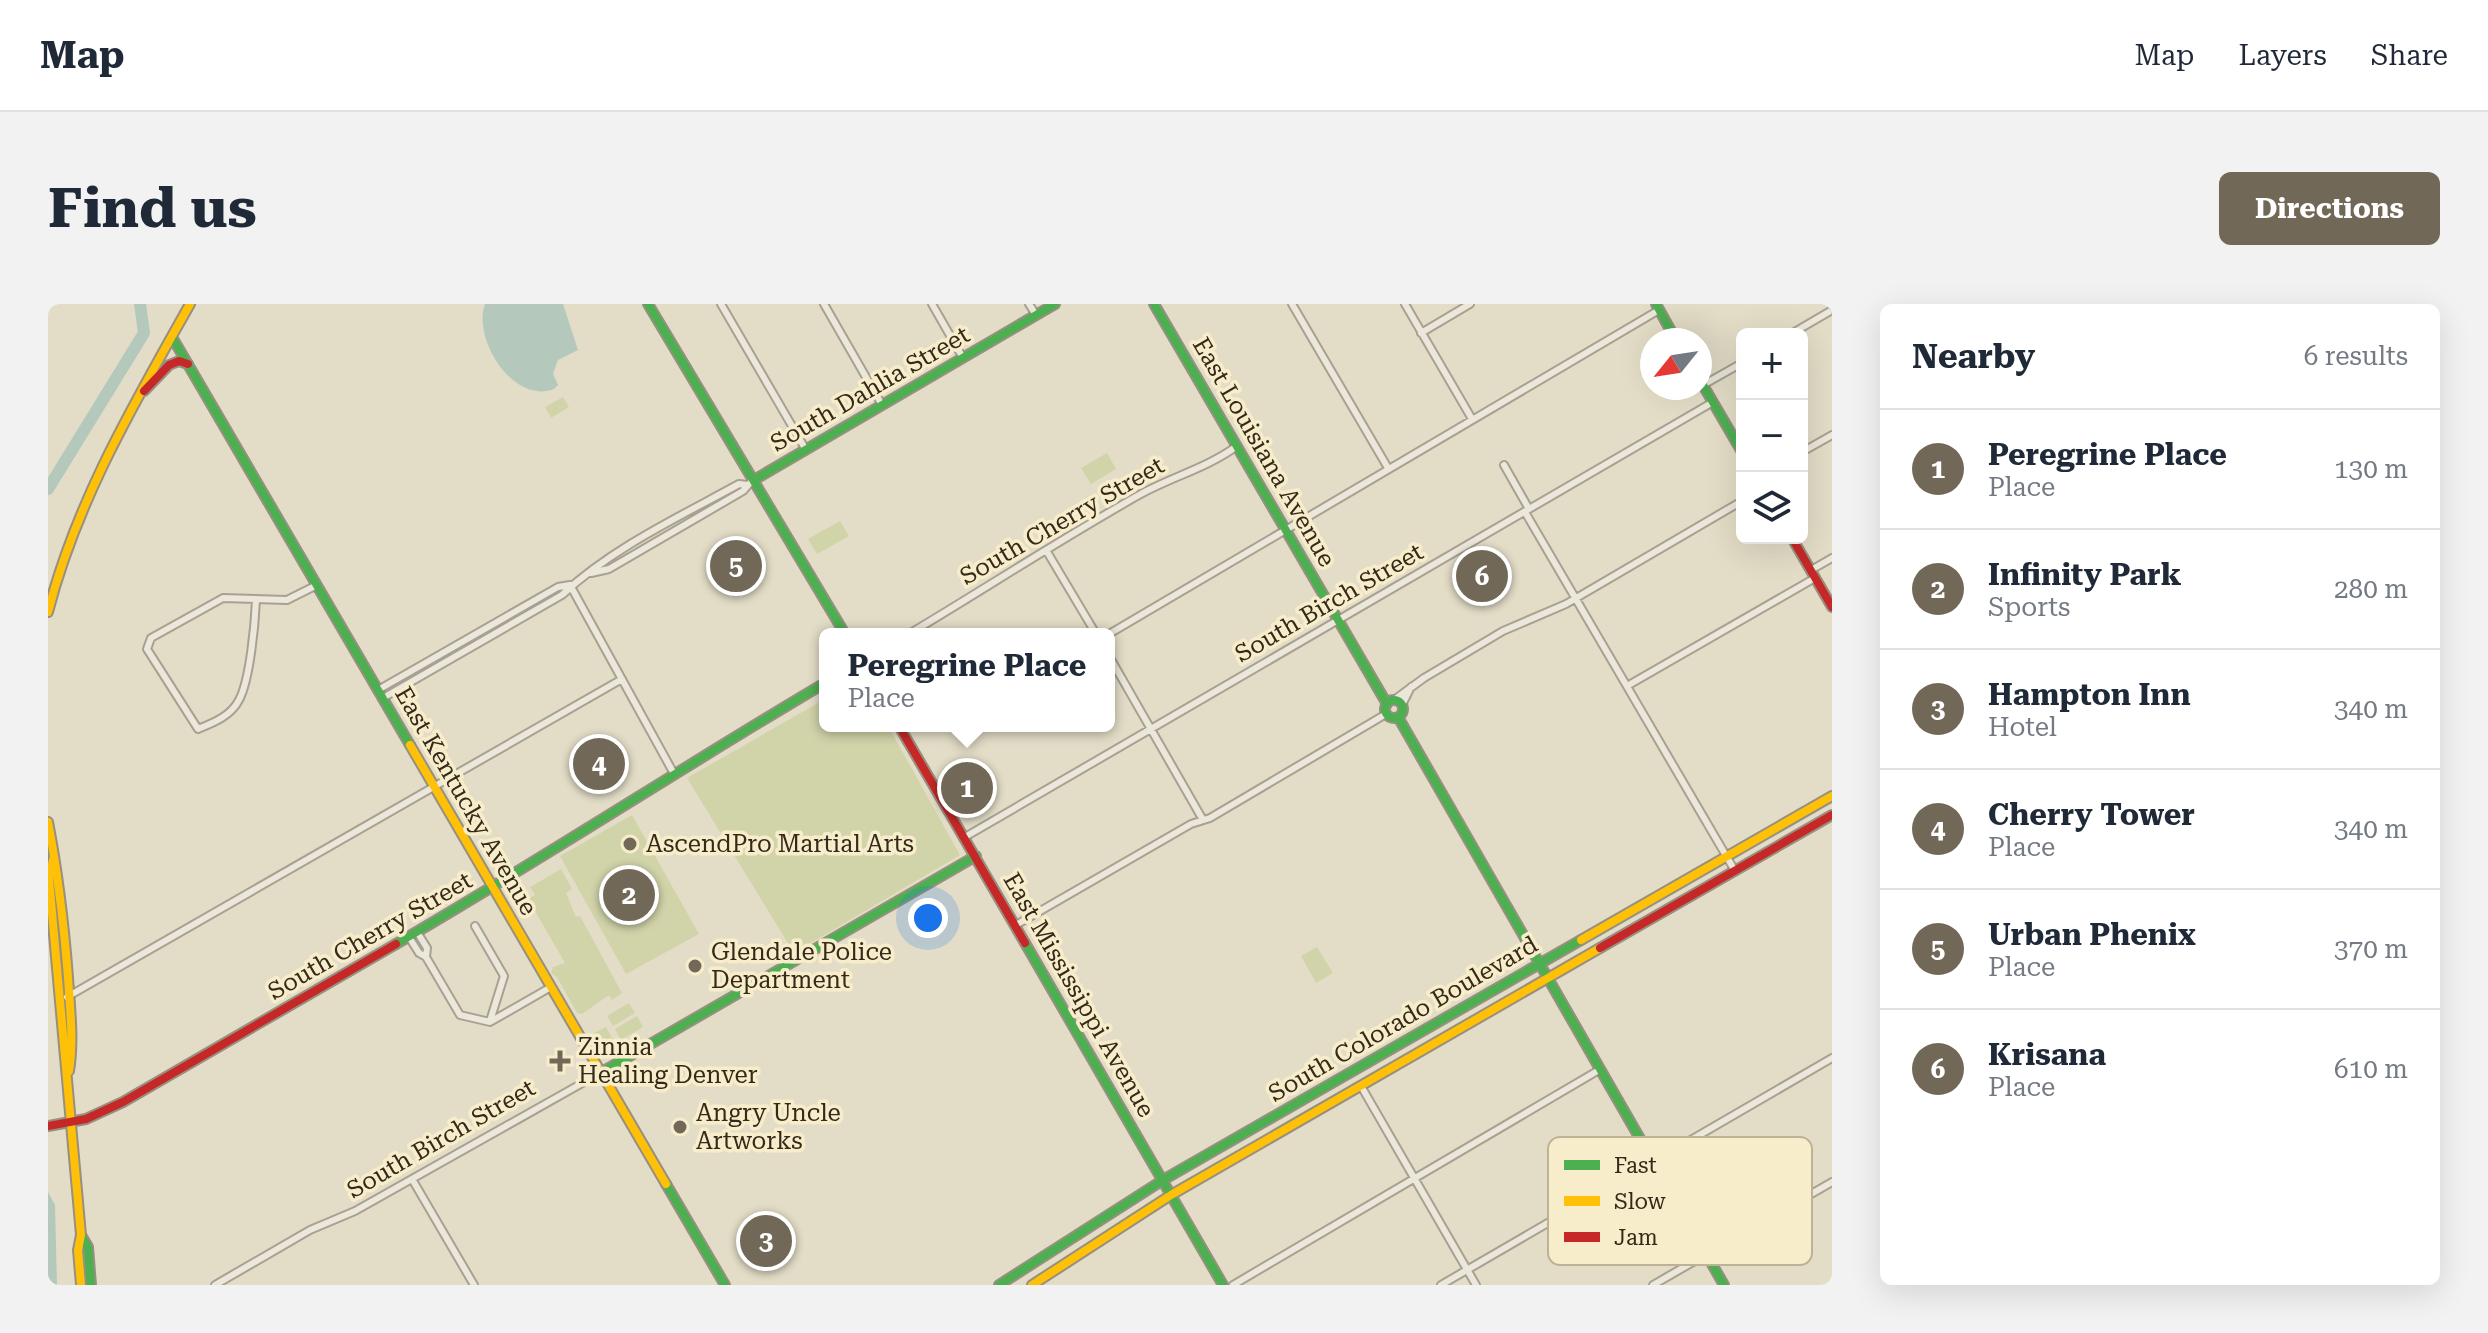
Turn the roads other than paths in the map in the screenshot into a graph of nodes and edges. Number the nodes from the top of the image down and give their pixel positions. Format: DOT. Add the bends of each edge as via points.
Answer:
graph roads {
  1 [pos="190,304"];
  2 [pos="648,304"];
  3 [pos="721,304"];
  4 [pos="824,304"];
  5 [pos="932,304"];
  6 [pos="1029,304"];
  7 [pos="1055,304"];
  8 [pos="1154,304"];
  9 [pos="1292,304"];
  10 [pos="1405,304"];
  11 [pos="1470,304"];
  12 [pos="1657,307"];
  13 [pos="1832,310"];
  14 [pos="1036,315"];
  15 [pos="1669,328"];
  16 [pos="1801,328"];
  17 [pos="1421,333"];
  18 [pos="172,337"];
  19 [pos="963,358"];
  20 [pos="188,364"];
  21 [pos="1736,366"];
  22 [pos="1712,378"];
  23 [pos="1713,402"];
  24 [pos="882,405"];
  25 [pos="131,407"];
  26 [pos="1472,419"];
  27 [pos="1832,435"];
  28 [pos="1736,442"];
  29 [pos="1237,446"];
  30 [pos="1808,449"];
  31 [pos="806,450"];
  32 [pos="1504,465"];
  33 [pos="1388,468"];
  34 [pos="750,482"];
  35 [pos="1736,505"];
  36 [pos="1527,510"];
  37 [pos="1286,529"];
  38 [pos="1796,544"];
  39 [pos="1046,550"];
  40 [pos="1832,558"];
  41 [pos="1813,574"];
  42 [pos="317,585"];
  43 [pos="570,585"];
  44 [pos="1576,598"];
  45 [pos="256,600"];
  46 [pos="1832,607"];
  47 [pos="48,612"];
  48 [pos="1338,620"];
  49 [pos="841,628"];
  50 [pos="919,628"];
  51 [pos="1092,628"];
  52 [pos="1115,630"];
  53 [pos="1115,666"];
  54 [pos="622,679"];
  55 [pos="1627,686"];
  56 [pos="819,687"];
  57 [pos="380,694"];
  58 [pos="1392,706"];
  59 [pos="1151,729"];
  60 [pos="903,732"];
  61 [pos="673,772"];
  62 [pos="434,786"];
  63 [pos="1832,796"];
  64 [pos="1832,815"];
  65 [pos="1203,820"];
  66 [pos="48,822"];
  67 [pos="965,837"];
  68 [pos="976,856"];
  69 [pos="1726,857"];
  70 [pos="53,860"];
  71 [pos="1735,871"];
  72 [pos="494,887"];
  73 [pos="1016,925"];
  74 [pos="475,926"];
  75 [pos="413,934"];
  76 [pos="1539,965"];
  77 [pos="1547,979"];
  78 [pos="551,987"];
  79 [pos="69,996"];
  80 [pos="59,1000"];
  81 [pos="490,1022"];
  82 [pos="1832,1058"];
  83 [pos="1599,1070"];
  84 [pos="602,1072"];
  85 [pos="68,1075"];
  86 [pos="1361,1086"];
  87 [pos="72,1122"];
  88 [pos="50,1126"];
  89 [pos="1638,1137"];
  90 [pos="1695,1137"];
  91 [pos="1414,1177"];
  92 [pos="412,1179"];
  93 [pos="1163,1180"];
  94 [pos="1832,1182"];
  95 [pos="1812,1194"];
  96 [pos="1171,1195"];
  97 [pos="1548,1223"];
  98 [pos="81,1235"];
  99 [pos="1688,1265"];
  100 [pos="1712,1265"];
  101 [pos="1467,1270"];
  102 [pos="81,1285"];
  103 [pos="91,1285"];
  104 [pos="215,1285"];
  105 [pos="474,1285"];
  106 [pos="725,1285"];
  107 [pos="999,1285"];
  108 [pos="1032,1285"];
  109 [pos="1223,1285"];
  110 [pos="1233,1285"];
  111 [pos="1441,1285"];
  112 [pos="1476,1285"];
  113 [pos="1653,1285"];
  114 [pos="1724,1285"];
  1 -- 18 [label="street"];
  2 -- 34 [label="street"];
  3 -- 31 [label="street"];
  4 -- 24 [label="street"];
  5 -- 19 [label="street"];
  6 -- 14 [label="street"];
  7 -- 14 [label="street, South Dahlia Street"];
  8 -- 29 [label="street, East Louisiana Avenue"];
  9 -- 33 [label="street"];
  10 -- 17 [label="street"];
  11 -- 17 [label="street"];
  12 -- 15 [label="street"];
  12 -- 26 [label="street"];
  13 -- 16 [label="street"];
  14 -- 19 [label="street, South Dahlia Street"];
  17 -- 26 [label="street"];
  18 -- 20 [label="street, East Kentucky Avenue"];
  18 -- 25 [label="street"];
  19 -- 24 [label="street, South Dahlia Street"];
  20 -- 25 [label="street" via="171,363"];
  20 -- 42 [label="street, East Kentucky Avenue"];
  21 -- 22 [label="street"];
  23 -- 28 [label="street"];
  23 -- 36 [label="street, South Birch Street"];
  24 -- 31 [label="street, South Dahlia Street"];
  25 -- 47 [label="street" via="79,507"];
  26 -- 33 [label="street"];
  27 -- 30 [label="street"];
  29 -- 37 [label="street, East Louisiana Avenue"];
  29 -- 39 [label="street, South Cherry Street" via="1201,468 1158,484"];
  31 -- 34 [label="street, South Dahlia Street"];
  32 -- 36 [label="street"];
  33 -- 37 [label="street"];
  34 -- 43 [label="street, South Dahlia Street" via="605,560"];
  34 -- 49 [label="street"];
  35 -- 44 [label="street"];
  36 -- 44 [label="street"];
  36 -- 48 [label="street, South Birch Street"];
  37 -- 48 [label="street, East Louisiana Avenue"];
  37 -- 52 [label="street"];
  38 -- 41 [label="street"];
  39 -- 50 [label="street, South Cherry Street"];
  39 -- 51 [label="street"];
  40 -- 41 [label="street"];
  41 -- 46 [label="street"];
  41 -- 55 [label="street"];
  42 -- 45 [label="street" via="291,599"];
  42 -- 57 [label="street, East Kentucky Avenue"];
  43 -- 54 [label="street"];
  43 -- 57 [label="street, South Dahlia Street" via="558,587"];
  44 -- 55 [label="street"];
  44 -- 58 [label="street" via="1517,623 1411,687"];
  45 -- 45 [label="street" via="223,598 151,638 147,649 198,729 220,720 239,701"];
  48 -- 58 [label="street, East Louisiana Avenue"];
  48 -- 59 [label="street, South Birch Street"];
  53 -- 59 [label="street"];
  54 -- 61 [label="street"];
  54 -- 62 [label="street"];
  55 -- 69 [label="street"];
  56 -- 61 [label="street, South Cherry Street"];
  57 -- 62 [label="street, East Kentucky Avenue"];
  58 -- 65 [label="street"];
  58 -- 76 [label="street"];
  59 -- 65 [label="street"];
  59 -- 67 [label="street, South Birch Street"];
  60 -- 67 [label="street, East Mississippi Avenue"];
  61 -- 72 [label="street, South Cherry Street"];
  62 -- 72 [label="street, East Kentucky Avenue"];
  62 -- 79 [label="street"];
  63 -- 69 [label="street, South Colorado Boulevard"];
  64 -- 71 [label="street, South Colorado Boulevard"];
  65 -- 73 [label="street"];
  66 -- 70 [label="street"];
  67 -- 68 [label="street, East Mississippi Avenue"];
  68 -- 73 [label="street, East Mississippi Avenue"];
  68 -- 84 [label="street, South Birch Street"];
  69 -- 71 [label="street"];
  69 -- 76 [label="street, South Colorado Boulevard"];
  70 -- 79 [label="street"];
  70 -- 80 [label="street" via="49,880"];
  71 -- 77 [label="street, South Colorado Boulevard"];
  72 -- 75 [label="street, South Cherry Street"];
  72 -- 78 [label="street, East Kentucky Avenue"];
  73 -- 93 [label="street, East Mississippi Avenue"];
  74 -- 81 [label="street" via="504,976"];
  75 -- 81 [label="street" via="427,948 426,957 460,1015"];
  75 -- 87 [label="street, South Cherry Street" via="116,1106"];
  76 -- 77 [label="street"];
  76 -- 93 [label="street, South Colorado Boulevard"];
  77 -- 83 [label="street"];
  77 -- 86 [label="street, South Colorado Boulevard"];
  78 -- 81 [label="street"];
  78 -- 84 [label="street, East Kentucky Avenue"];
  79 -- 80 [label="street"];
  79 -- 85 [label="street" via="73,1047"];
  80 -- 85 [label="street"];
  82 -- 90 [label="street"];
  83 -- 89 [label="street"];
  83 -- 91 [label="street"];
  84 -- 92 [label="street, South Birch Street"];
  84 -- 106 [label="street, East Kentucky Avenue"];
  85 -- 87 [label="street"];
  86 -- 91 [label="street"];
  86 -- 96 [label="street, South Colorado Boulevard"];
  87 -- 88 [label="street, South Cherry Street"];
  87 -- 98 [label="street"];
  91 -- 101 [label="street"];
  91 -- 110 [label="street"];
  92 -- 104 [label="street, South Birch Street"];
  92 -- 105 [label="street"];
  93 -- 96 [label="street, East Mississippi Avenue"];
  93 -- 107 [label="street, South Colorado Boulevard"];
  94 -- 95 [label="street"];
  96 -- 108 [label="street, South Colorado Boulevard"];
  96 -- 109 [label="street, East Mississippi Avenue"];
  97 -- 101 [label="street"];
  98 -- 102 [label="street"];
  98 -- 103 [label="street" via="88,1247"];
  99 -- 113 [label="street"];
  100 -- 114 [label="street"];
  101 -- 111 [label="street"];
  101 -- 112 [label="street"];
}
